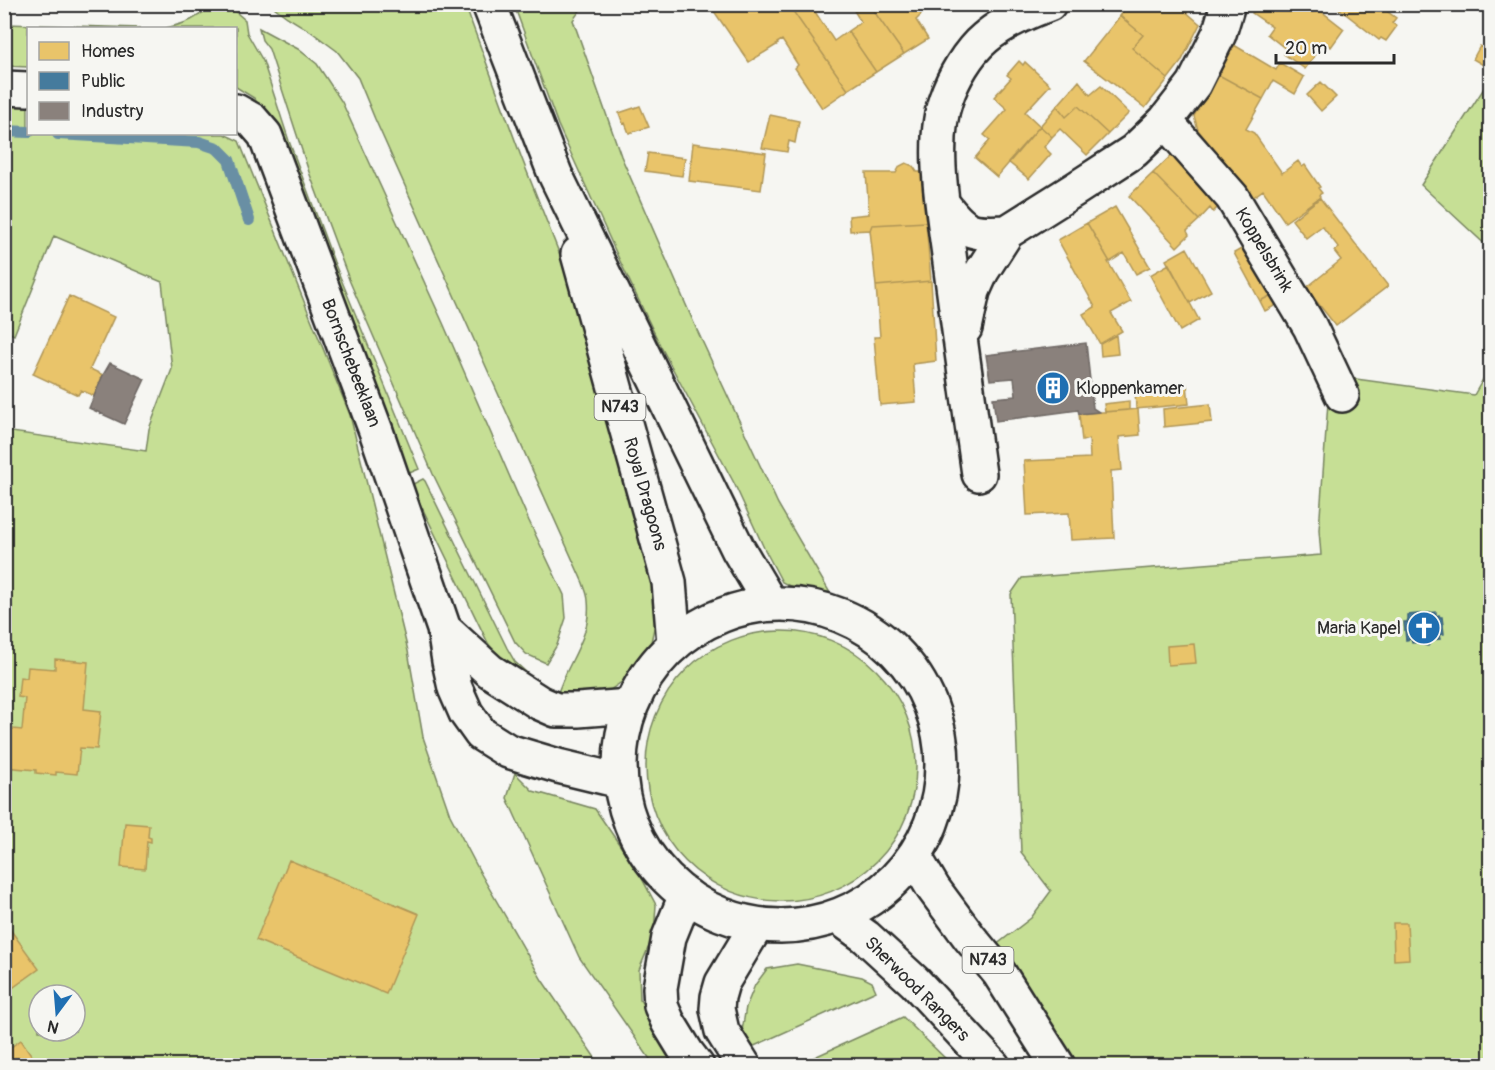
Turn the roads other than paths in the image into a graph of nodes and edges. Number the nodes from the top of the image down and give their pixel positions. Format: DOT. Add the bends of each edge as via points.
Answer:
graph roads {
  1 [pos="489,4"];
  2 [pos="1049,4"];
  3 [pos="1228,4"];
  4 [pos="4,88"];
  5 [pos="27,89"];
  6 [pos="237,112"];
  7 [pos="1165,121"];
  8 [pos="555,174"];
  9 [pos="943,204"];
  10 [pos="1006,232"];
  11 [pos="961,347"];
  12 [pos="1342,394"];
  13 [pos="979,474"];
  14 [pos="770,603"];
  15 [pos="444,629"];
  16 [pos="674,643"];
  17 [pos="630,706"];
  18 [pos="620,781"];
  19 [pos="915,856"];
  20 [pos="686,896"];
  21 [pos="837,916"];
  22 [pos="757,925"];
  23 [pos="697,1065"];
  24 [pos="744,1065"];
  25 [pos="993,1065"];
  26 [pos="1059,1065"];
  1 -- 8 [label="street, Royal Dragoons / N743"];
  2 -- 9 [label="street" via="1004,24 984,38 953,82 941,116"];
  3 -- 7 [label="street" via="1219,34 1194,84"];
  4 -- 5 [label="street"];
  6 -- 15 [label="street, Bornschebeeklaan" via="252,120 265,135 376,431"];
  7 -- 10 [label="street" via="1134,151"];
  7 -- 12 [label="street, Koppelsbrink" via="1232,196 1310,327"];
  8 -- 14 [label="street, Royal Dragoons / N743" via="738,549"];
  8 -- 16 [label="street, Royal Dragoons / N743" via="669,582"];
  9 -- 10 [label="street" via="957,222 972,231"];
  9 -- 11 [label="street"];
  10 -- 11 [label="street" via="973,291"];
  11 -- 13 [label="street"];
  14 -- 16 [label="street" via="716,616"];
  14 -- 19 [label="street" via="824,608 862,624 915,673 932,706 941,737 943,772 938,807"];
  15 -- 17 [label="street, Bornschebeeklaan" via="490,671 540,704 556,710"];
  15 -- 18 [label="street, Bornschebeeklaan" via="455,688 481,734 508,750"];
  16 -- 17 [label="street" via="660,656"];
  17 -- 18 [label="street" via="622,730"];
  18 -- 20 [label="street" via="631,827 645,852 661,874"];
  19 -- 21 [label="street" via="880,891"];
  19 -- 26 [label="street, N743" via="933,888 999,973"];
  20 -- 22 [label="street" via="735,920"];
  20 -- 23 [label="street" via="669,937 660,988 661,1006"];
  21 -- 22 [label="street" via="815,923"];
  21 -- 25 [label="street, Sherwood Rangers" via="915,982"];
  22 -- 24 [label="street" via="722,983 718,997 722,1031"];
}
